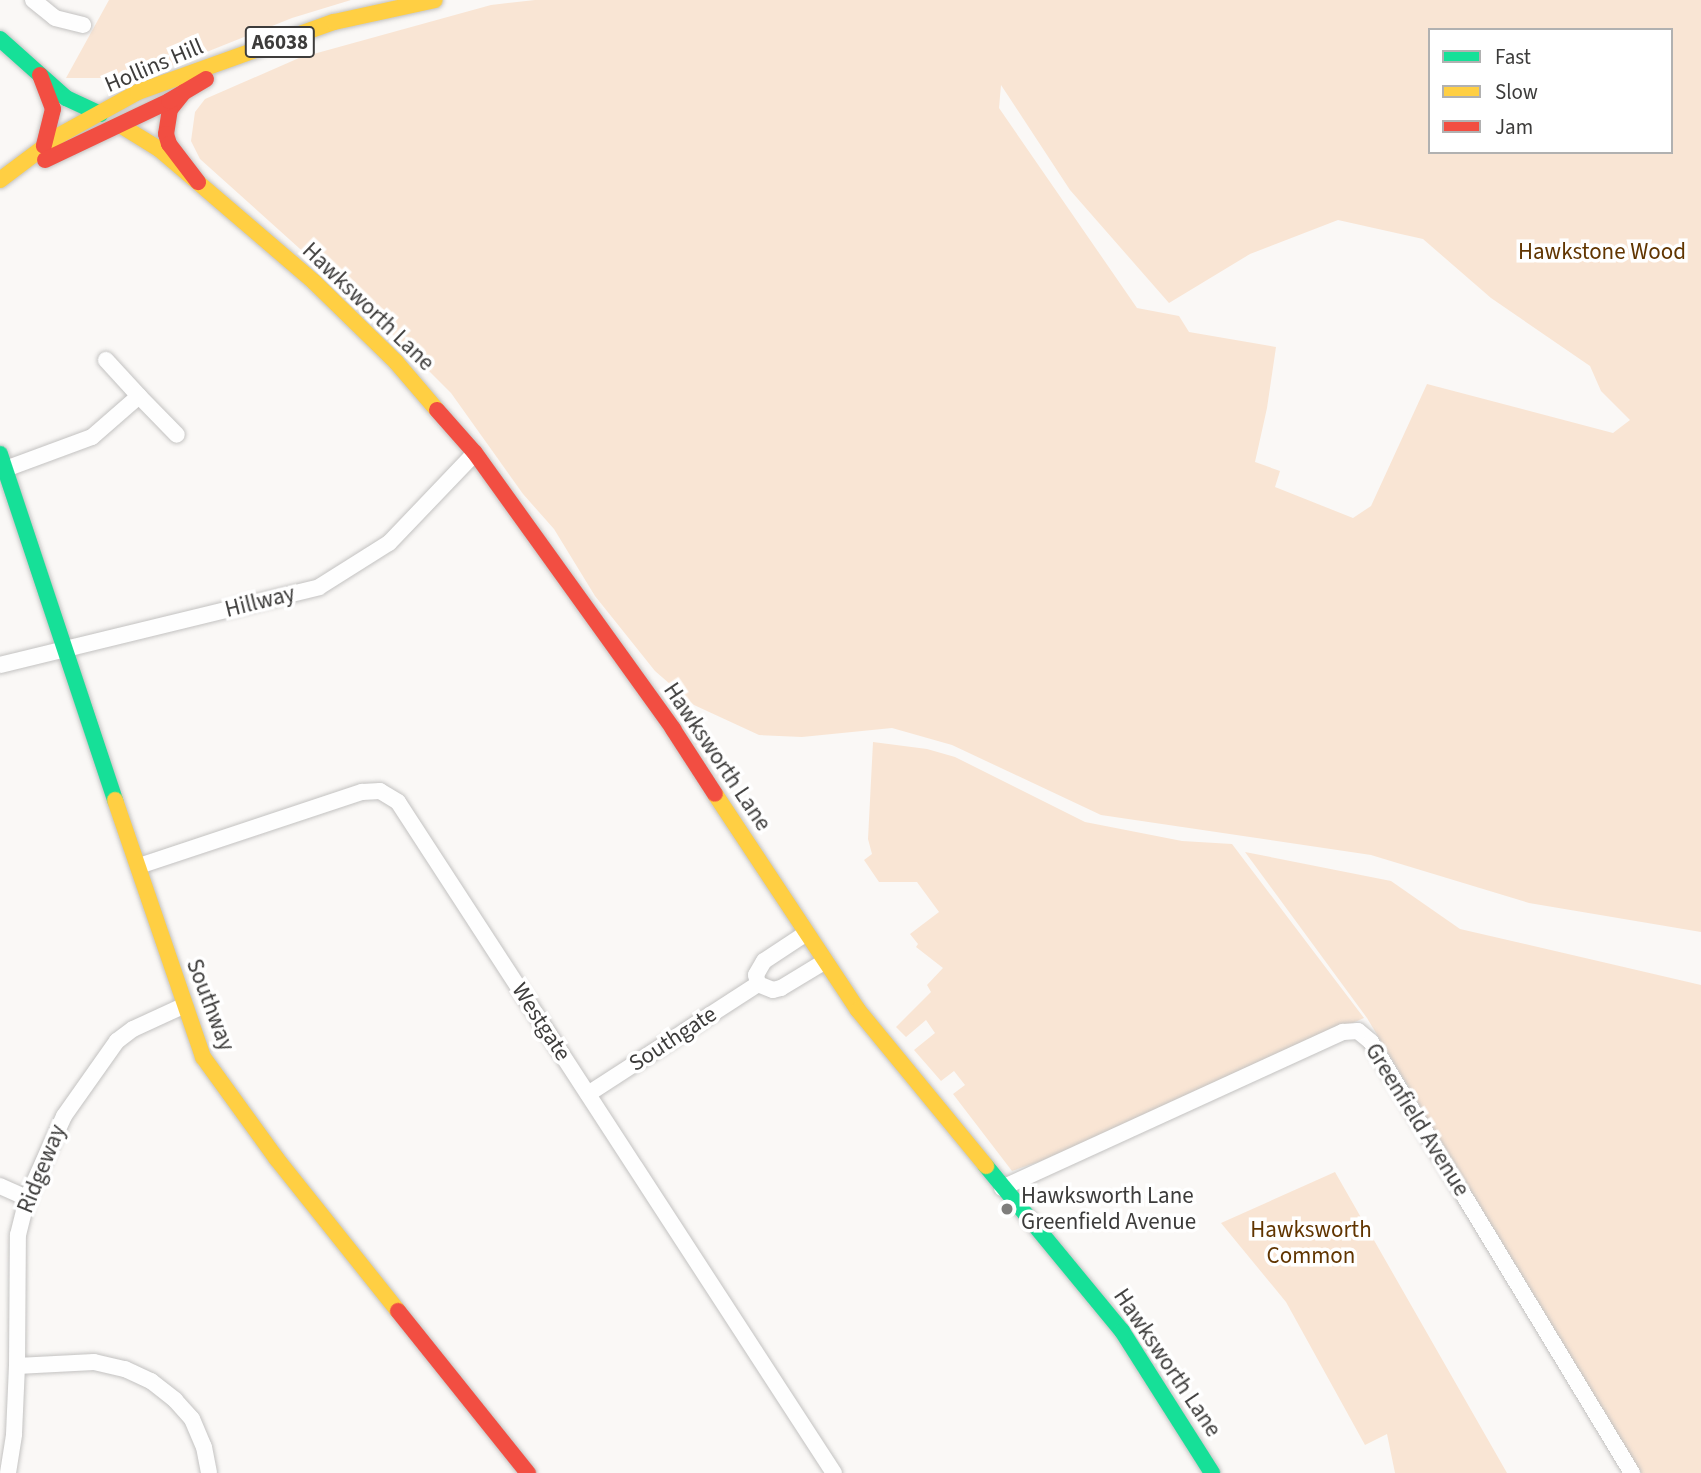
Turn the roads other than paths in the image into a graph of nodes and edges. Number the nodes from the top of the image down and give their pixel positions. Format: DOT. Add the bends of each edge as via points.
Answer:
graph roads {
  1 [pos="33,0"];
  2 [pos="435,0"];
  3 [pos="83,25"];
  4 [pos="0,39"];
  5 [pos="225,62"];
  6 [pos="40,75"];
  7 [pos="184,92"];
  8 [pos="101,114"];
  9 [pos="120,125"];
  10 [pos="44,146"];
  11 [pos="22,166"];
  12 [pos="0,180"];
  13 [pos="198,182"];
  14 [pos="106,360"];
  15 [pos="139,396"];
  16 [pos="177,435"];
  17 [pos="475,453"];
  18 [pos="2,465"];
  19 [pos="64,651"];
  20 [pos="0,665"];
  21 [pos="139,866"];
  22 [pos="805,934"];
  23 [pos="824,962"];
  24 [pos="758,984"];
  25 [pos="183,1006"];
  26 [pos="588,1094"];
  27 [pos="0,1186"];
  28 [pos="1002,1188"];
  29 [pos="27,1198"];
  30 [pos="17,1366"];
  31 [pos="8,1473"];
  32 [pos="209,1473"];
  33 [pos="528,1473"];
  34 [pos="834,1473"];
  35 [pos="1212,1473"];
  36 [pos="1632,1473"];
  1 -- 3 [label="street" via="55,18"];
  2 -- 5 [label="street, Hollins Hill / A6038" via="334,22"];
  4 -- 6 [label="street, Hawksworth Lane"];
  5 -- 7 [label="street, Hollins Hill / A6038"];
  5 -- 8 [label="street, Hollins Hill / A6038" via="138,92"];
  6 -- 8 [label="street, Hawksworth Lane" via="66,99"];
  6 -- 10 [label="street" via="53,109"];
  7 -- 9 [label="street, Hollins Hill / A6038"];
  7 -- 13 [label="street" via="170,109 166,134"];
  8 -- 9 [label="street, Hawksworth Lane"];
  8 -- 10 [label="street, A6038"];
  9 -- 11 [label="street, A6038"];
  9 -- 13 [label="street, Hawksworth Lane" via="151,143"];
  10 -- 11 [label="street, A6038"];
  11 -- 12 [label="street, A6038"];
  13 -- 17 [label="street, Hawksworth Lane" via="314,282 387,353"];
  14 -- 15 [label="street"];
  15 -- 16 [label="street"];
  15 -- 18 [label="street" via="92,437"];
  17 -- 19 [label="street, Hillway" via="389,543 319,587"];
  17 -- 22 [label="street, Hawksworth Lane" via="673,729"];
  18 -- 19 [label="street, Southway"];
  19 -- 20 [label="street, Hillway"];
  19 -- 21 [label="street, Southway"];
  21 -- 25 [label="street, Southway"];
  21 -- 26 [label="street, Westgate" via="362,792 390,795"];
  22 -- 23 [label="street, Hawksworth Lane"];
  22 -- 24 [label="street" via="764,961 756,975"];
  23 -- 24 [label="street" via="781,988"];
  23 -- 28 [label="street, Hawksworth Lane"];
  24 -- 26 [label="street, Southgate"];
  25 -- 29 [label="street, Ridgeway" via="117,1041 64,1116"];
  25 -- 33 [label="street, Southway" via="203,1056 223,1088"];
  26 -- 34 [label="street, Westgate"];
  27 -- 29 [label="street"];
  28 -- 35 [label="street, Hawksworth Lane" via="1122,1331"];
  28 -- 36 [label="street, Greenfield Avenue" via="1343,1032 1358,1031 1371,1042"];
  29 -- 30 [label="street, Ridgeway" via="16,1261"];
  30 -- 31 [label="street, Ridgeway"];
  30 -- 32 [label="street" via="94,1362 151,1381 192,1419"];
}
